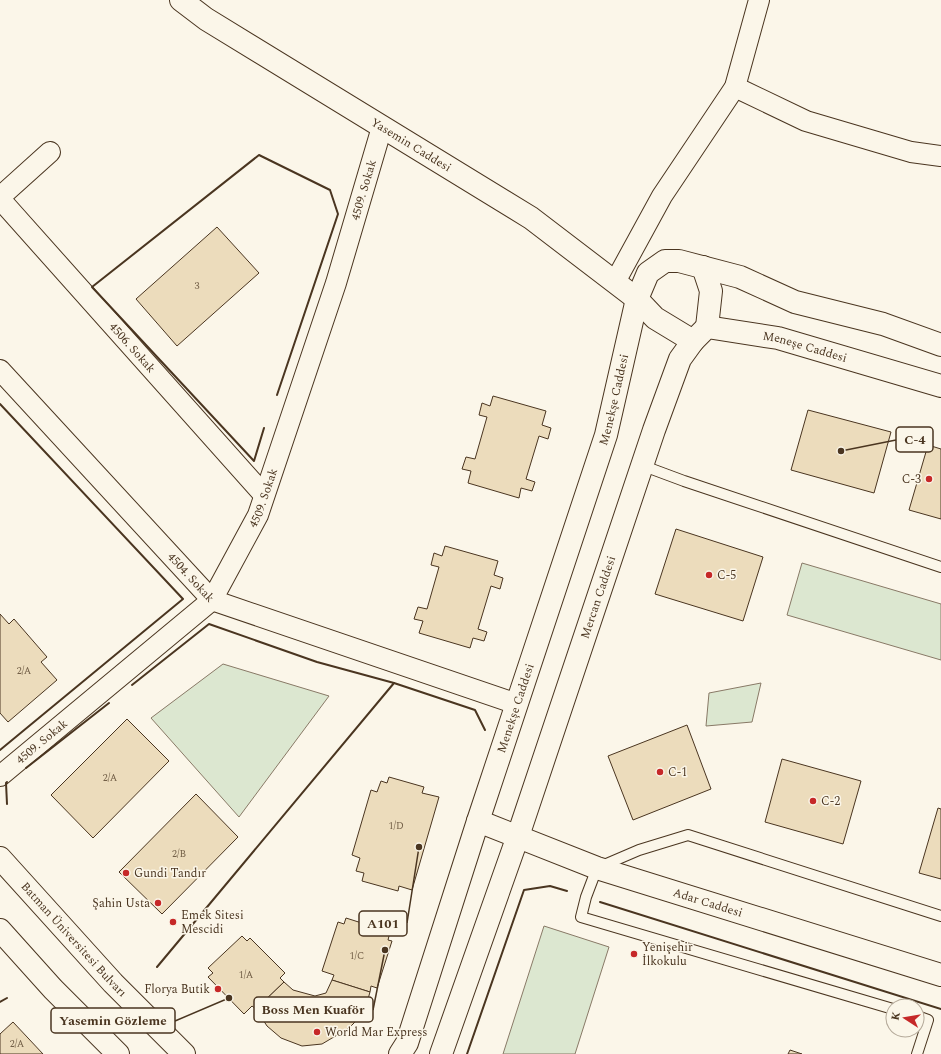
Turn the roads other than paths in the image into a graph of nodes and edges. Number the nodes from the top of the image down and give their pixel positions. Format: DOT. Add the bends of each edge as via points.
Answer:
graph roads {
  1 [pos="181,0"];
  2 [pos="759,0"];
  3 [pos="735,87"];
  4 [pos="382,127"];
  5 [pos="50,152"];
  6 [pos="941,156"];
  7 [pos="0,198"];
  8 [pos="703,267"];
  9 [pos="614,282"];
  10 [pos="637,298"];
  11 [pos="700,334"];
  12 [pos="941,345"];
  13 [pos="0,370"];
  14 [pos="941,386"];
  15 [pos="641,465"];
  16 [pos="264,495"];
  17 [pos="941,567"];
  18 [pos="212,600"];
  19 [pos="517,704"];
  20 [pos="0,776"];
  21 [pos="478,821"];
  22 [pos="518,836"];
  23 [pos="0,858"];
  24 [pos="597,868"];
  25 [pos="941,916"];
  26 [pos="0,930"];
  27 [pos="941,975"];
  28 [pos="885,1007"];
  29 [pos="925,1019"];
  30 [pos="925,1030"];
  31 [pos="923,1038"];
  32 [pos="118,1054"];
  33 [pos="184,1054"];
  34 [pos="400,1054"];
  35 [pos="441,1054"];
  36 [pos="918,1054"];
  1 -- 4 [label="street, Yasemin Caddesi" via="206,20"];
  2 -- 3 [label="street"];
  3 -- 6 [label="street" via="806,121 911,152"];
  3 -- 9 [label="street" via="662,196"];
  4 -- 9 [label="street, Yasemin Caddesi" via="531,218"];
  4 -- 16 [label="street, 4509. Sokak" via="336,283"];
  5 -- 7 [label="street"];
  7 -- 16 [label="street, 4506. Sokak"];
  8 -- 10 [label="street, Menekşe Caddesi" via="679,261 665,261 648,273"];
  8 -- 11 [label="street" via="711,291"];
  8 -- 12 [label="street, Menekşe Caddesi" via="740,277 795,302 883,324"];
  9 -- 10 [label="street, Yasemin Caddesi"];
  10 -- 11 [label="street" via="655,318"];
  10 -- 19 [label="street, Menekşe Caddesi" via="606,435"];
  11 -- 14 [label="street, Meneşe Caddesi" via="778,338"];
  11 -- 15 [label="street, Mercan Caddesi" via="680,359"];
  13 -- 18 [label="street, 4504. Sokak"];
  15 -- 17 [label="lane"];
  15 -- 22 [label="street, Mercan Caddesi"];
  16 -- 18 [label="street, 4509. Sokak" via="258,515"];
  18 -- 19 [label="street, 4504. Sokak"];
  18 -- 20 [label="street, 4509. Sokak"];
  19 -- 21 [label="street, Menekşe Caddesi"];
  21 -- 22 [label="street, Adar Caddesi"];
  21 -- 34 [label="street, Menekşe Caddesi" via="407,1043"];
  22 -- 24 [label="street, Adar Caddesi"];
  22 -- 35 [label="street, Mercan Caddesi"];
  23 -- 33 [label="street, Batman Üniversitesi Bulvarı" via="113,983"];
  24 -- 25 [label="lane" via="639,850 688,835"];
  24 -- 27 [label="street, Adar Caddesi"];
  24 -- 28 [label="lane" via="581,917"];
  26 -- 32 [label="street" via="53,989"];
  29 -- 30 [label="lane" via="928,1020"];
  31 -- 36 [label="lane"];
}
